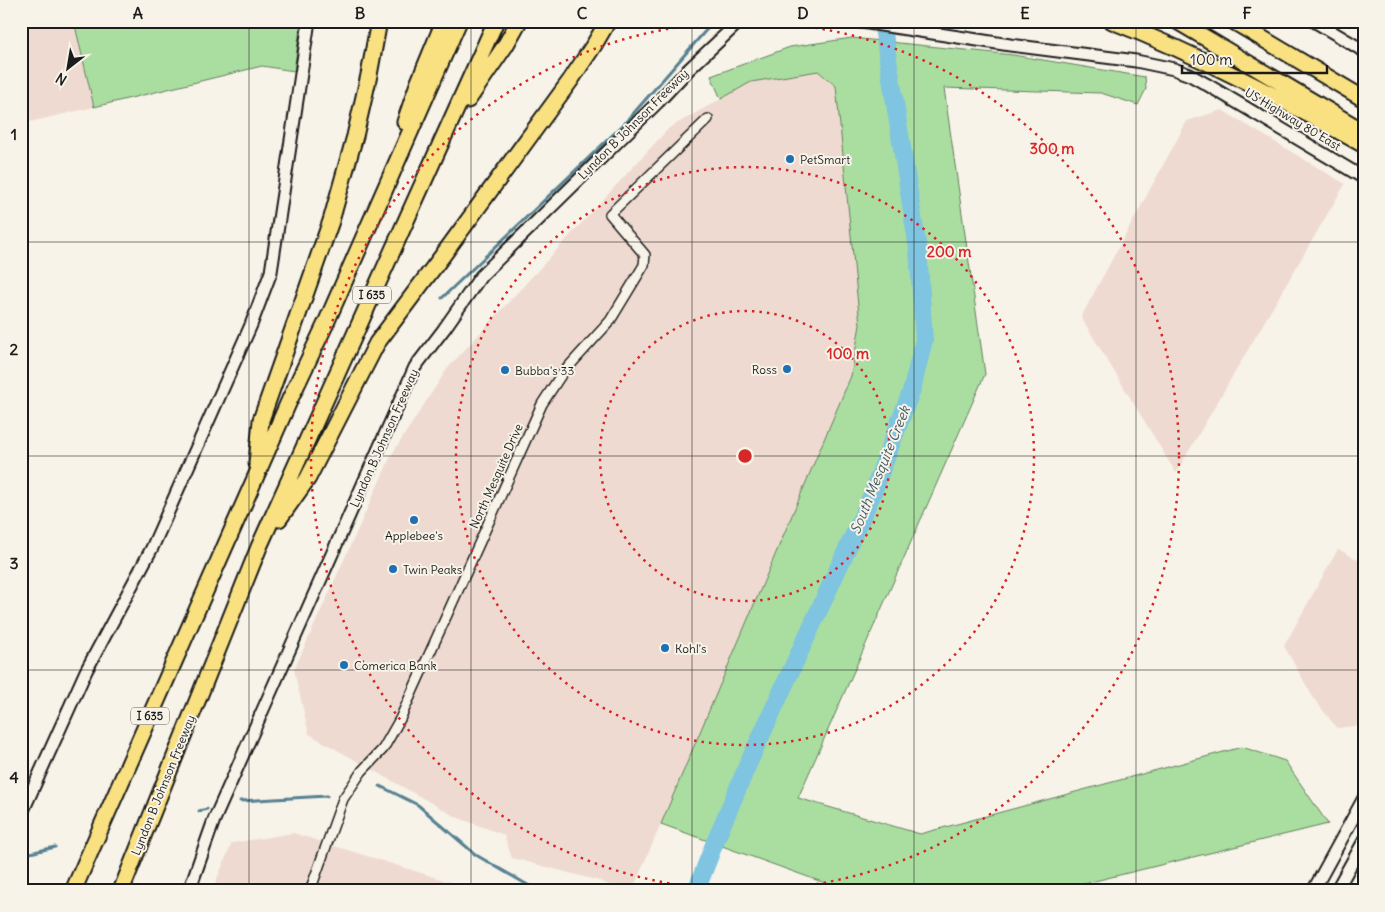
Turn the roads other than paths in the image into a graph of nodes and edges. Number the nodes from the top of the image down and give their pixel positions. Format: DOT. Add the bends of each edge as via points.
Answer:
graph roads {
  1 [pos="309,21"];
  2 [pos="378,21"];
  3 [pos="444,21"];
  4 [pos="460,21"];
  5 [pos="496,21"];
  6 [pos="519,21"];
  7 [pos="608,21"];
  8 [pos="740,21"];
  9 [pos="855,21"];
  10 [pos="1112,21"];
  11 [pos="1177,21"];
  12 [pos="1233,21"];
  13 [pos="1252,21"];
  14 [pos="1314,21"];
  15 [pos="1364,51"];
  16 [pos="1290,56"];
  17 [pos="1364,99"];
  18 [pos="708,119"];
  19 [pos="445,132"];
  20 [pos="1364,132"];
  21 [pos="1364,144"];
  22 [pos="1364,178"];
  23 [pos="374,213"];
  24 [pos="256,478"];
  25 [pos="259,547"];
  26 [pos="1364,798"];
  27 [pos="21,815"];
  28 [pos="1364,841"];
  29 [pos="73,891"];
  30 [pos="121,891"];
  31 [pos="189,891"];
  32 [pos="310,891"];
  33 [pos="1313,891"];
  34 [pos="1336,891"];
  1 -- 27 [label="main road" via="271,272 251,325 152,548 86,671"];
  2 -- 24 [label="highway" via="355,136 331,221 261,420"];
  3 -- 23 [label="highway" via="418,84"];
  4 -- 23 [label="highway, I 635"];
  5 -- 19 [label="highway, Lyndon B Johnson Freeway / I 635"];
  6 -- 19 [label="highway"];
  7 -- 25 [label="highway" via="582,63 377,342 308,478"];
  8 -- 31 [label="main road, Lyndon B Johnson Freeway" via="480,276 415,367 222,803"];
  9 -- 22 [label="main road, US Highway 80 East" via="1174,69 1190,75"];
  10 -- 21 [label="highway" via="1246,81"];
  11 -- 20 [label="highway"];
  12 -- 16 [label="highway"];
  13 -- 16 [label="highway"];
  14 -- 15 [label="main road"];
  16 -- 17 [label="highway"];
  18 -- 32 [label="street, North Mesquite Drive" via="610,214 645,255 644,266 610,321 561,375 542,404 400,719 383,749 343,799"];
  19 -- 25 [label="highway, Lyndon B Johnson Freeway / I 635"];
  23 -- 24 [label="highway, I 635"];
  24 -- 29 [label="highway, I 635"];
  25 -- 30 [label="highway, Lyndon B Johnson Freeway / I 635"];
  26 -- 33 [label="main road"];
  28 -- 34 [label="main road"];
}
